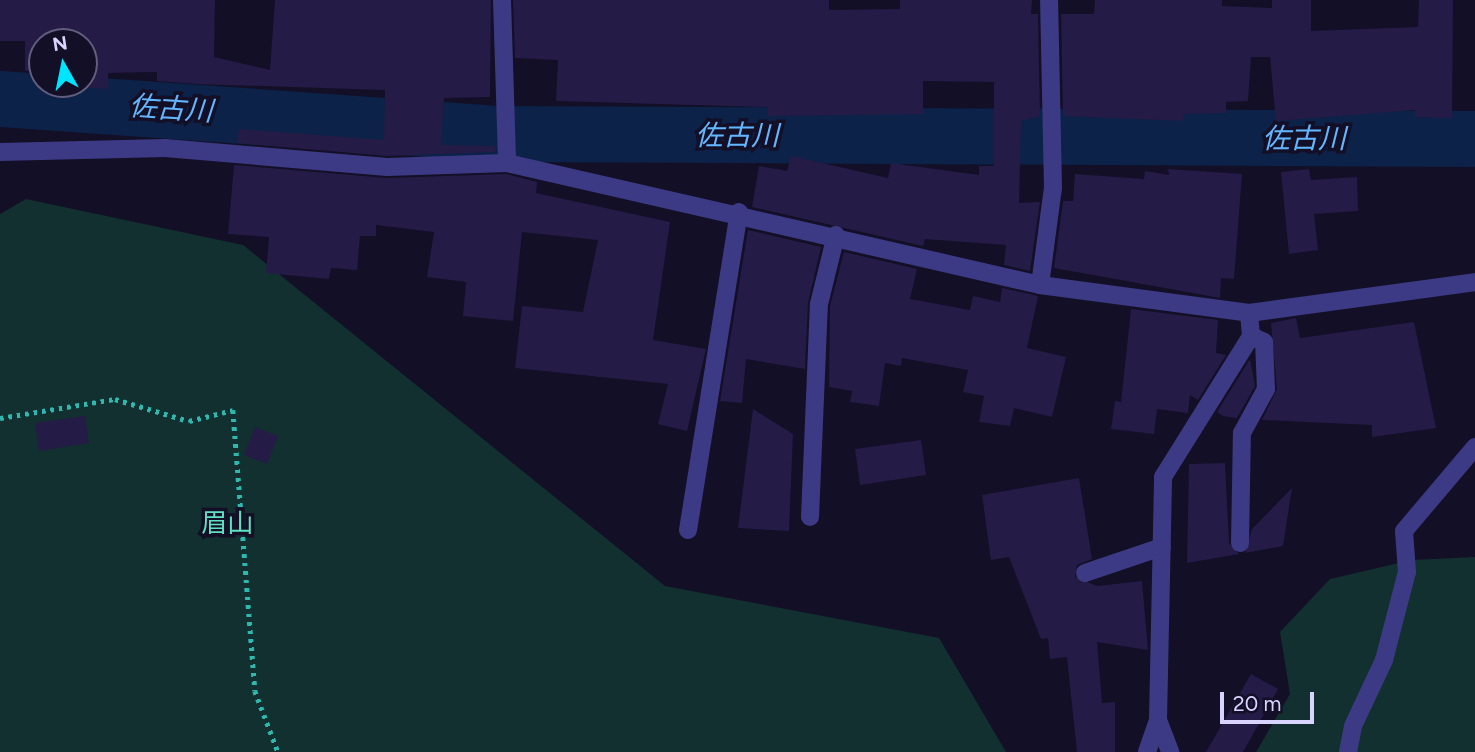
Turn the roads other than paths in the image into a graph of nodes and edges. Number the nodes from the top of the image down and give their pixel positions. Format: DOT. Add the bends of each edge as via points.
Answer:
graph roads {
  1 [pos="502,0"];
  2 [pos="1049,0"];
  3 [pos="0,152"];
  4 [pos="507,163"];
  5 [pos="739,212"];
  6 [pos="836,235"];
  7 [pos="1475,282"];
  8 [pos="1040,285"];
  9 [pos="1249,313"];
  10 [pos="1251,336"];
  11 [pos="1475,447"];
  12 [pos="810,517"];
  13 [pos="688,530"];
  14 [pos="1240,542"];
  15 [pos="1163,547"];
  16 [pos="1085,573"];
  17 [pos="1158,720"];
  18 [pos="1147,752"];
  19 [pos="1170,752"];
  20 [pos="1348,752"];
  1 -- 4 [label="street"];
  2 -- 8 [label="street" via="1054,157"];
  3 -- 4 [label="street" via="165,148 387,167"];
  4 -- 5 [label="street"];
  5 -- 6 [label="street"];
  5 -- 13 [label="street"];
  6 -- 8 [label="street"];
  6 -- 12 [label="street" via="819,304"];
  7 -- 9 [label="street"];
  8 -- 9 [label="street"];
  9 -- 10 [label="street"];
  10 -- 14 [label="street" via="1264,342 1266,388 1242,433"];
  10 -- 15 [label="street" via="1163,477"];
  11 -- 20 [label="street" via="1404,531 1404,585 1384,660 1353,726"];
  15 -- 16 [label="street"];
  15 -- 17 [label="street"];
  17 -- 18 [label="street"];
  17 -- 19 [label="street"];
}
